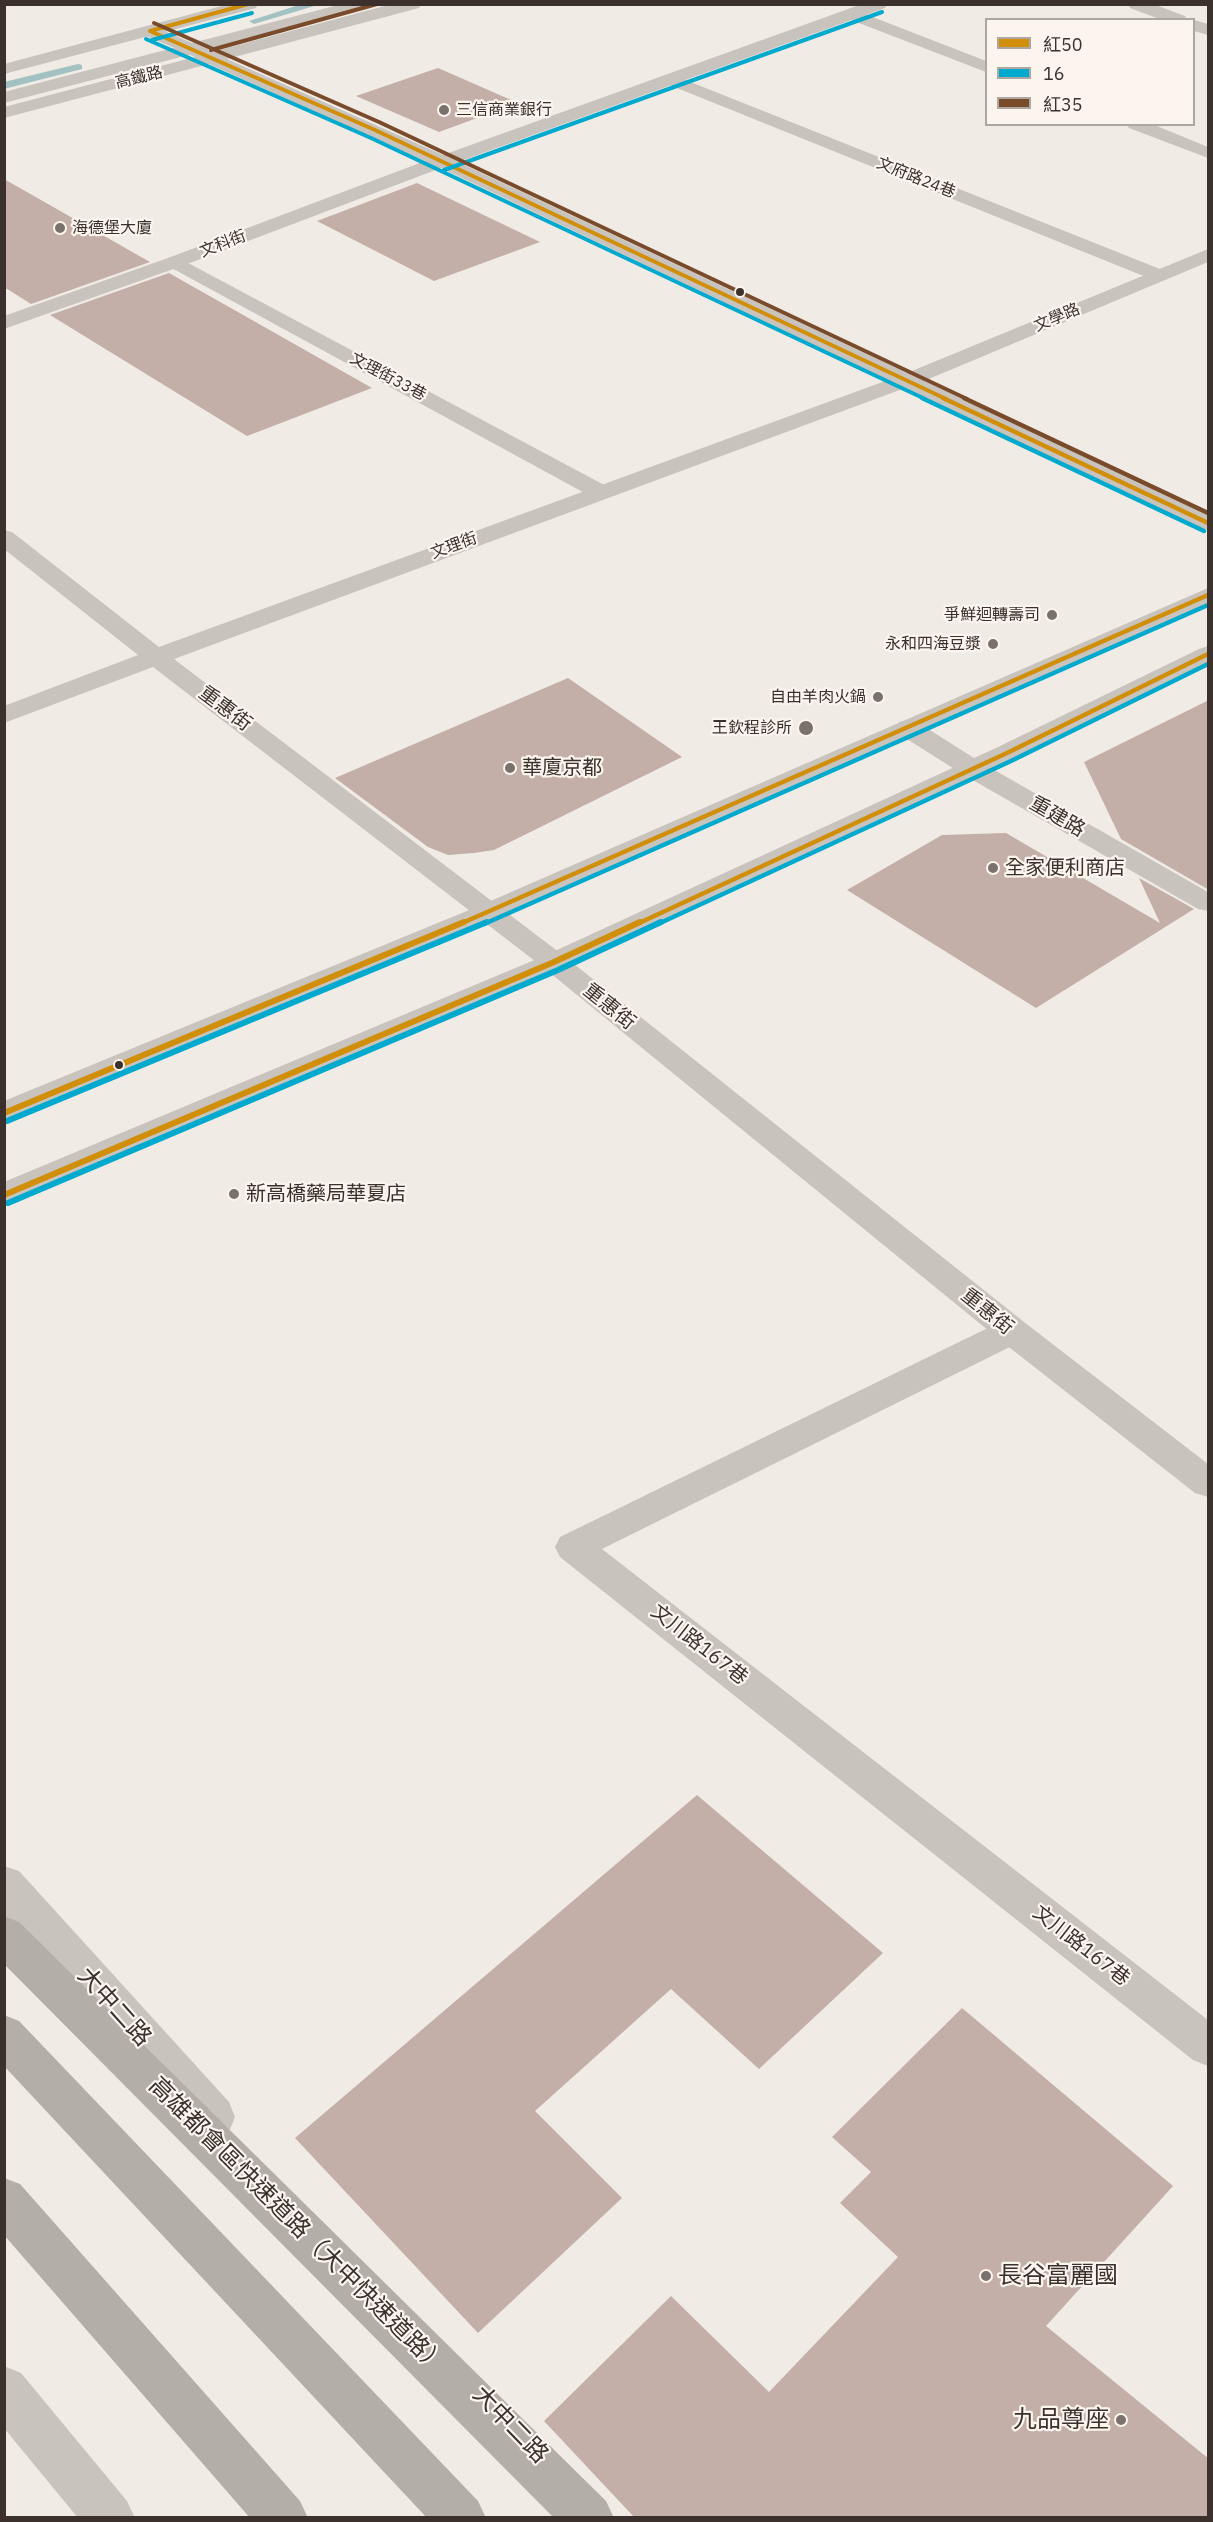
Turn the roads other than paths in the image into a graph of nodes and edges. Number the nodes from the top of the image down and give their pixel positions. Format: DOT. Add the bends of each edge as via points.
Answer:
graph roads {
  1 [pos="249,4"];
  2 [pos="363,4"];
  3 [pos="413,4"];
  4 [pos="879,4"];
  5 [pos="1136,4"];
  6 [pos="852,14"];
  7 [pos="1174,18"];
  8 [pos="150,31"];
  9 [pos="191,50"];
  10 [pos="213,59"];
  11 [pos="985,65"];
  12 [pos="4,69"];
  13 [pos="673,80"];
  14 [pos="4,98"];
  15 [pos="4,114"];
  16 [pos="1140,126"];
  17 [pos="1209,153"];
  18 [pos="441,162"];
  19 [pos="1209,255"];
  20 [pos="175,262"];
  21 [pos="1158,275"];
  22 [pos="4,323"];
  23 [pos="905,381"];
  24 [pos="600,492"];
  25 [pos="1209,523"];
  26 [pos="4,537"];
  27 [pos="1209,595"];
  28 [pos="1209,654"];
  29 [pos="156,657"];
  30 [pos="4,715"];
  31 [pos="908,728"];
  32 [pos="973,769"];
  33 [pos="1209,903"];
  34 [pos="489,912"];
  35 [pos="554,962"];
  36 [pos="4,1113"];
  37 [pos="4,1194"];
  38 [pos="1012,1331"];
  39 [pos="1209,1483"];
  40 [pos="4,1884"];
  41 [pos="4,1935"];
  42 [pos="4,2035"];
  43 [pos="1209,2046"];
  44 [pos="4,2200"];
  45 [pos="4,2390"];
  46 [pos="110,2517"];
  47 [pos="283,2517"];
  48 [pos="460,2517"];
  49 [pos="589,2517"];
  50 [pos="600,2517"];
  1 -- 8 [label="street"];
  2 -- 9 [label="street, 高鐵路"];
  3 -- 10 [label="street, 高鐵路"];
  4 -- 6 [label="street, 文科街"];
  5 -- 7 [label="street"];
  6 -- 11 [label="street"];
  6 -- 13 [label="street, 文科街"];
  8 -- 9 [label="street"];
  8 -- 12 [label="street"];
  9 -- 10 [label="street"];
  9 -- 14 [label="street, 高鐵路"];
  10 -- 15 [label="street, 高鐵路"];
  10 -- 18 [label="street"];
  13 -- 18 [label="street, 文科街"];
  13 -- 21 [label="street, 文府路24巷"];
  16 -- 17 [label="street"];
  18 -- 20 [label="street, 文科街"];
  18 -- 23 [label="street"];
  19 -- 21 [label="street, 文學路"];
  20 -- 22 [label="street, 文科街"];
  20 -- 24 [label="street, 文理街33巷"];
  21 -- 23 [label="street, 文學路"];
  23 -- 24 [label="street, 文理街"];
  23 -- 25 [label="street"];
  24 -- 29 [label="street, 文理街"];
  26 -- 29 [label="street, 重惠街"];
  27 -- 31 [label="street"];
  28 -- 32 [label="street"];
  29 -- 30 [label="street, 文理街"];
  29 -- 34 [label="street, 重惠街"];
  31 -- 32 [label="street, 重建路"];
  31 -- 34 [label="street"];
  32 -- 33 [label="street, 重建路"];
  32 -- 35 [label="street"];
  34 -- 35 [label="street, 重惠街"];
  34 -- 36 [label="street"];
  35 -- 37 [label="street"];
  35 -- 38 [label="street, 重惠街"];
  38 -- 39 [label="street, 重惠街"];
  38 -- 43 [label="street, 文川路167巷" via="573,1547"];
  40 -- 50 [label="street, 大中二路" via="246,2154"];
  41 -- 49 [label="highway, 高雄都會區快速道路（大中快速道路）"];
  42 -- 48 [label="highway"];
  44 -- 47 [label="highway"];
  45 -- 46 [label="street"];
}
